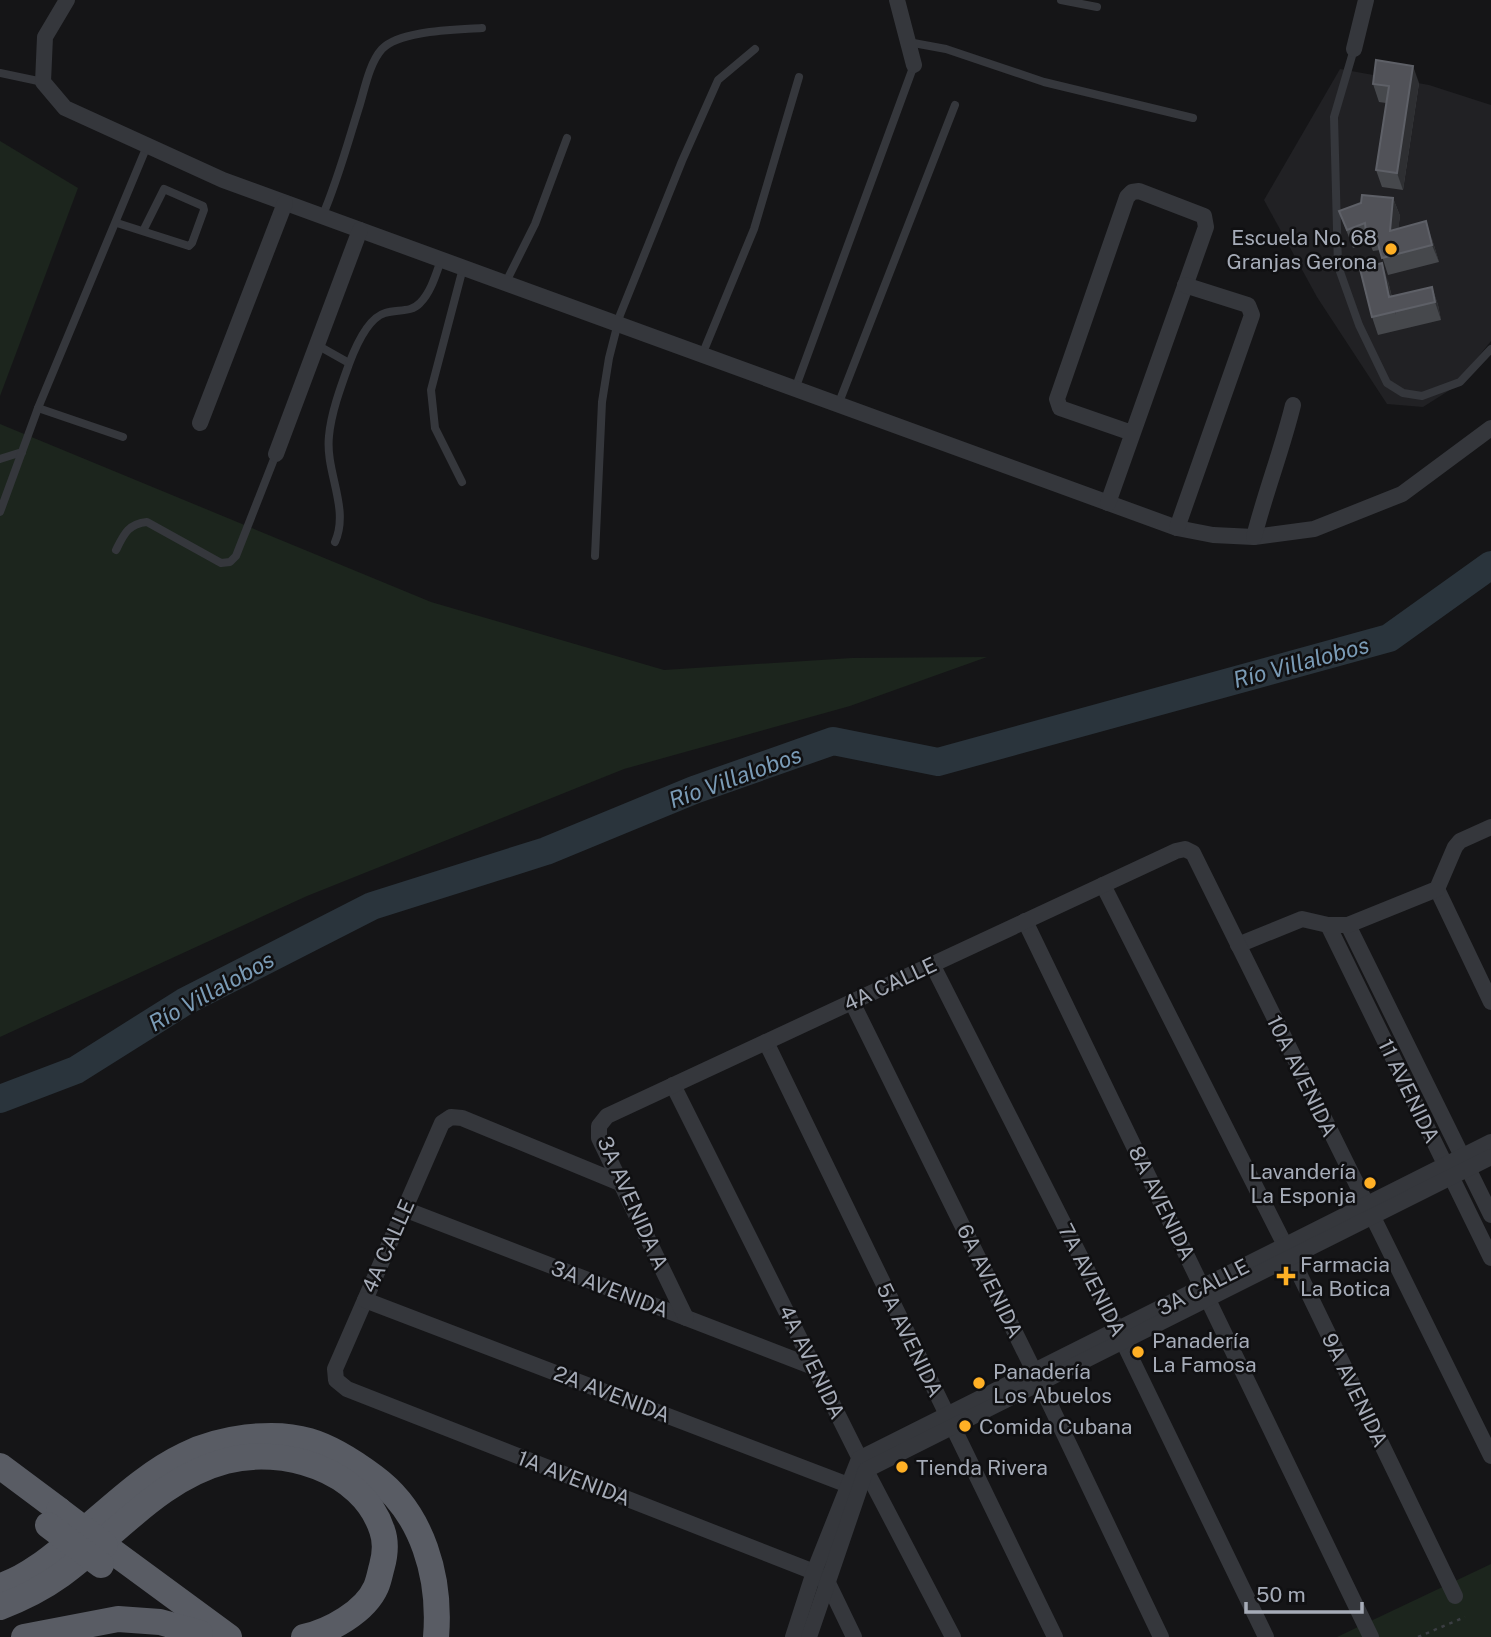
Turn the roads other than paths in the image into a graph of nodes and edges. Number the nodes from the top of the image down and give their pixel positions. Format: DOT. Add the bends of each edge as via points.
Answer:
graph roads {
  1 [pos="67,0"];
  2 [pos="897,0"];
  3 [pos="1061,0"];
  4 [pos="1366,0"];
  5 [pos="1097,7"];
  6 [pos="482,28"];
  7 [pos="908,42"];
  8 [pos="755,49"];
  9 [pos="1354,49"];
  10 [pos="914,65"];
  11 [pos="0,73"];
  12 [pos="799,77"];
  13 [pos="43,82"];
  14 [pos="954,105"];
  15 [pos="1193,118"];
  16 [pos="567,138"];
  17 [pos="147,146"];
  18 [pos="285,203"];
  19 [pos="322,217"];
  20 [pos="117,223"];
  21 [pos="360,230"];
  22 [pos="143,231"];
  23 [pos="441,260"];
  24 [pos="463,268"];
  25 [pos="505,284"];
  26 [pos="1185,285"];
  27 [pos="618,324"];
  28 [pos="317,345"];
  29 [pos="1491,349"];
  30 [pos="702,355"];
  31 [pos="349,363"];
  32 [pos="795,389"];
  33 [pos="838,405"];
  34 [pos="1293,405"];
  35 [pos="38,408"];
  36 [pos="200,423"];
  37 [pos="1491,428"];
  38 [pos="1132,433"];
  39 [pos="123,437"];
  40 [pos="22,452"];
  41 [pos="276,454"];
  42 [pos="0,459"];
  43 [pos="462,482"];
  44 [pos="1108,503"];
  45 [pos="0,512"];
  46 [pos="1177,528"];
  47 [pos="1254,537"];
  48 [pos="335,542"];
  49 [pos="116,550"];
  50 [pos="595,556"];
  51 [pos="1491,827"];
  52 [pos="1185,849"];
  53 [pos="1103,885"];
  54 [pos="1437,889"];
  55 [pos="1025,921"];
  56 [pos="1328,925"];
  57 [pos="1348,925"];
  58 [pos="1238,945"];
  59 [pos="932,964"];
  60 [pos="852,1002"];
  61 [pos="1491,1002"];
  62 [pos="765,1042"];
  63 [pos="673,1085"];
  64 [pos="599,1126"];
  65 [pos="1491,1142"];
  66 [pos="1491,1157"];
  67 [pos="1465,1162"];
  68 [pos="1448,1171"];
  69 [pos="620,1183"];
  70 [pos="404,1209"];
  71 [pos="1368,1211"];
  72 [pos="1491,1215"];
  73 [pos="1287,1252"];
  74 [pos="1491,1258"];
  75 [pos="1206,1292"];
  76 [pos="365,1300"];
  77 [pos="686,1318"];
  78 [pos="1120,1335"];
  79 [pos="816,1368"];
  80 [pos="1037,1377"];
  81 [pos="336,1380"];
  82 [pos="949,1421"];
  83 [pos="1491,1456"];
  84 [pos="863,1464"];
  85 [pos="0,1466"];
  86 [pos="854,1487"];
  87 [pos="0,1489"];
  88 [pos="54,1517"];
  89 [pos="814,1572"];
  90 [pos="828,1583"];
  91 [pos="0,1586"];
  92 [pos="1455,1596"];
  93 [pos="0,1607"];
  94 [pos="204,1629"];
  95 [pos="24,1637"];
  96 [pos="229,1637"];
  97 [pos="244,1637"];
  98 [pos="304,1637"];
  99 [pos="436,1637"];
  100 [pos="793,1637"];
  101 [pos="809,1637"];
  102 [pos="854,1637"];
  103 [pos="953,1637"];
  104 [pos="1055,1637"];
  105 [pos="1161,1637"];
  106 [pos="1266,1637"];
  107 [pos="1371,1637"];
  1 -- 13 [label="street" via="44,37"];
  2 -- 7 [label="street"];
  3 -- 5 [label="lane"];
  4 -- 9 [label="street"];
  6 -- 19 [label="lane" via="398,39 382,48 370,71"];
  7 -- 10 [label="street"];
  7 -- 15 [label="lane" via="946,49 1044,82"];
  8 -- 27 [label="lane" via="718,80 706,103"];
  9 -- 29 [label="lane" via="1334,117 1338,266 1359,325 1387,383 1403,393 1422,396 1460,382"];
  10 -- 32 [label="lane"];
  11 -- 13 [label="lane"];
  12 -- 30 [label="lane" via="754,229"];
  13 -- 17 [label="street" via="65,108"];
  14 -- 33 [label="lane"];
  16 -- 25 [label="lane" via="535,224"];
  17 -- 18 [label="street"];
  17 -- 20 [label="lane"];
  18 -- 19 [label="street"];
  18 -- 36 [label="street"];
  19 -- 21 [label="street"];
  20 -- 22 [label="lane"];
  20 -- 35 [label="lane"];
  21 -- 23 [label="street"];
  21 -- 28 [label="street"];
  22 -- 22 [label="lane" via="164,189 203,206 189,246"];
  23 -- 24 [label="street"];
  23 -- 31 [label="lane" via="419,304 376,317"];
  24 -- 25 [label="street"];
  24 -- 43 [label="lane" via="431,390 435,428"];
  25 -- 27 [label="street"];
  26 -- 38 [label="street"];
  26 -- 38 [label="street" via="1206,227 1205,216 1132,192 1057,399 1060,408"];
  26 -- 46 [label="street" via="1248,306 1252,316"];
  27 -- 30 [label="street"];
  27 -- 50 [label="lane" via="602,402"];
  28 -- 31 [label="lane"];
  28 -- 41 [label="street"];
  30 -- 32 [label="street"];
  31 -- 48 [label="lane" via="329,437 330,466 341,512"];
  32 -- 33 [label="street"];
  33 -- 44 [label="street"];
  34 -- 47 [label="street"];
  35 -- 39 [label="lane"];
  35 -- 40 [label="lane"];
  37 -- 47 [label="street" via="1402,494 1314,529"];
  38 -- 44 [label="street"];
  40 -- 42 [label="lane"];
  40 -- 45 [label="lane"];
  41 -- 49 [label="lane" via="230,562 221,563 147,523 125,530"];
  44 -- 46 [label="street"];
  46 -- 47 [label="street" via="1213,536"];
  51 -- 54 [label="street" via="1460,841"];
  52 -- 53 [label="street, 4A CALLE"];
  52 -- 58 [label="street, 10A AVENIDA" via="1193,853"];
  53 -- 55 [label="street, 4A CALLE"];
  53 -- 73 [label="street, 9A AVENIDA"];
  54 -- 57 [label="street"];
  54 -- 61 [label="street"];
  55 -- 59 [label="street, 4A CALLE"];
  55 -- 75 [label="street, 8A AVENIDA"];
  56 -- 57 [label="street"];
  56 -- 58 [label="street" via="1302,919"];
  56 -- 68 [label="street, 11 AVENIDA"];
  57 -- 67 [label="street, 11 AVENIDA"];
  58 -- 71 [label="street, 10A AVENIDA"];
  59 -- 60 [label="street, 4A CALLE"];
  59 -- 78 [label="street, 7A AVENIDA"];
  60 -- 62 [label="street, 4A CALLE"];
  60 -- 80 [label="street, 6A AVENIDA"];
  62 -- 63 [label="street, 4A CALLE"];
  62 -- 82 [label="street, 5A AVENIDA"];
  63 -- 64 [label="street, 4A CALLE" via="607,1116"];
  63 -- 79 [label="street, 4A AVENIDA"];
  64 -- 69 [label="street, 3A AVENIDA A" via="599,1139"];
  65 -- 67 [label="street, 3A CALLE"];
  66 -- 67 [label="street, 3A CALLE"];
  67 -- 68 [label="street, 3A CALLE"];
  67 -- 72 [label="street, 11 AVENIDA"];
  68 -- 71 [label="street, 3A CALLE"];
  68 -- 74 [label="street, 11 AVENIDA"];
  69 -- 70 [label="street, 4A CALLE" via="451,1117 442,1123"];
  69 -- 77 [label="street, 3A AVENIDA A"];
  70 -- 76 [label="street, 4A CALLE"];
  70 -- 77 [label="street, 3A AVENIDA"];
  71 -- 73 [label="street, 3A CALLE"];
  71 -- 83 [label="street, 10A AVENIDA"];
  73 -- 75 [label="street, 3A CALLE"];
  73 -- 92 [label="street, 9A AVENIDA"];
  75 -- 78 [label="street, 3A CALLE"];
  75 -- 107 [label="street, 8A AVENIDA"];
  76 -- 81 [label="street, 4A CALLE" via="335,1369"];
  76 -- 86 [label="street, 2A AVENIDA"];
  77 -- 79 [label="street, 3A AVENIDA"];
  78 -- 80 [label="street, 3A CALLE"];
  78 -- 106 [label="street, 7A AVENIDA"];
  79 -- 84 [label="street, 4A AVENIDA"];
  80 -- 82 [label="street, 3A CALLE"];
  80 -- 105 [label="street, 6A AVENIDA"];
  81 -- 89 [label="street, 1A AVENIDA" via="347,1389"];
  82 -- 84 [label="street, 3A CALLE"];
  82 -- 104 [label="street, 5A AVENIDA"];
  84 -- 86 [label="street"];
  84 -- 103 [label="street, 4A AVENIDA"];
  85 -- 88 [label="highway"];
  86 -- 89 [label="street"];
  86 -- 90 [label="street"];
  87 -- 88 [label="highway"];
  88 -- 94 [label="highway, bridge"];
  89 -- 90 [label="street, 1A AVENIDA"];
  89 -- 100 [label="street"];
  90 -- 101 [label="street"];
  90 -- 102 [label="street"];
  91 -- 99 [label="highway" via="48,1559 146,1479 186,1454 264,1435 309,1441 348,1458 385,1485 413,1520 430,1560 437,1598"];
  93 -- 98 [label="highway" via="60,1576 158,1494 194,1473 226,1461 263,1455 303,1461 338,1477 365,1499 383,1530 385,1555 376,1588 357,1610 320,1633"];
  94 -- 95 [label="highway" via="118,1619"];
  94 -- 96 [label="highway"];
  94 -- 97 [label="highway"];
}
